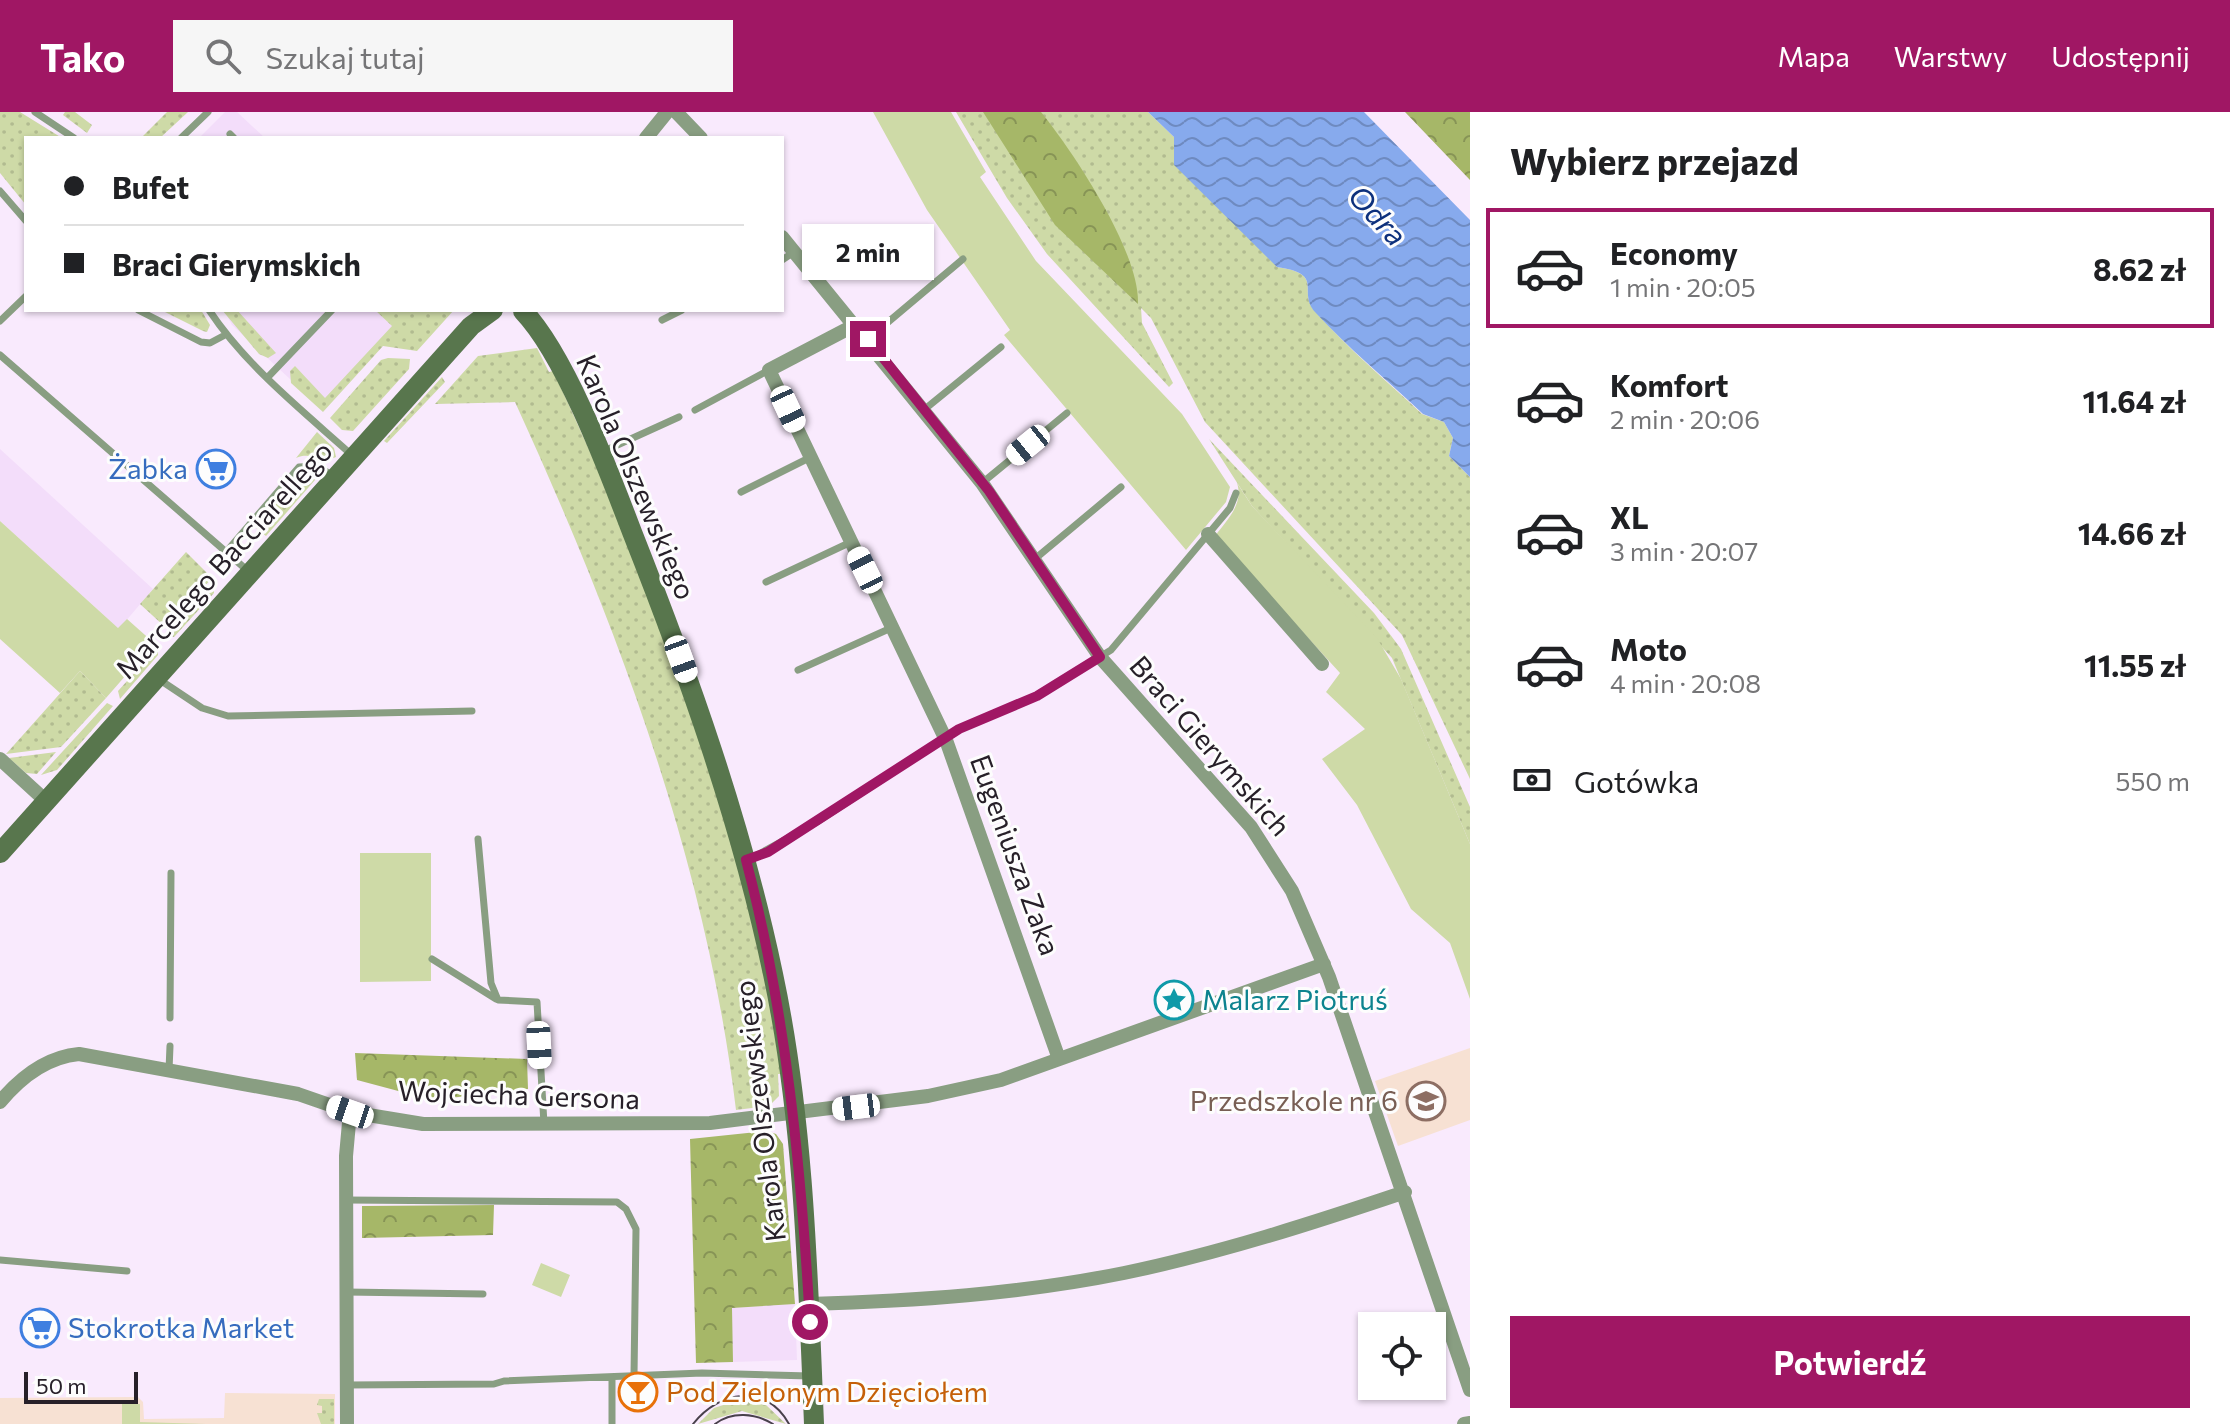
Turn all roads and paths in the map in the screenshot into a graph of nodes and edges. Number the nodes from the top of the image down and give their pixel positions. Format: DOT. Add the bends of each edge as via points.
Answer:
graph roads {
  1 [pos="35,112"];
  2 [pos="208,112"];
  3 [pos="667,112"];
  4 [pos="676,112"];
  5 [pos="71,136"];
  6 [pos="183,136"];
  7 [pos="648,136"];
  8 [pos="699,136"];
  9 [pos="0,191"];
  10 [pos="24,219"];
  11 [pos="788,256"];
  12 [pos="963,259"];
  13 [pos="24,298"];
  14 [pos="142,312"];
  15 [pos="210,312"];
  16 [pos="330,312"];
  17 [pos="488,312"];
  18 [pos="497,312"];
  19 [pos="678,312"];
  20 [pos="530,314"];
  21 [pos="662,320"];
  22 [pos="0,321"];
  23 [pos="855,325"];
  24 [pos="225,335"];
  25 [pos="868,339"];
  26 [pos="1001,347"];
  27 [pos="0,355"];
  28 [pos="769,370"];
  29 [pos="268,377"];
  30 [pos="925,409"];
  31 [pos="695,410"];
  32 [pos="1067,413"];
  33 [pos="679,417"];
  34 [pos="600,453"];
  35 [pos="353,457"];
  36 [pos="811,457"];
  37 [pos="334,477"];
  38 [pos="982,483"];
  39 [pos="1121,487"];
  40 [pos="741,492"];
  41 [pos="1236,493"];
  42 [pos="1208,534"];
  43 [pos="851,542"];
  44 [pos="226,552"];
  45 [pos="1036,558"];
  46 [pos="249,573"];
  47 [pos="766,582"];
  48 [pos="893,627"];
  49 [pos="1100,657"];
  50 [pos="1322,664"];
  51 [pos="798,670"];
  52 [pos="157,677"];
  53 [pos="472,711"];
  54 [pos="946,740"];
  55 [pos="0,759"];
  56 [pos="46,801"];
  57 [pos="478,839"];
  58 [pos="0,853"];
  59 [pos="746,860"];
  60 [pos="171,873"];
  61 [pos="432,959"];
  62 [pos="1324,964"];
  63 [pos="498,1000"];
  64 [pos="170,1018"];
  65 [pos="170,1046"];
  66 [pos="1059,1059"];
  67 [pos="169,1070"];
  68 [pos="0,1102"];
  69 [pos="350,1112"];
  70 [pos="793,1114"];
  71 [pos="544,1126"];
  72 [pos="1405,1192"];
  73 [pos="346,1200"];
  74 [pos="0,1260"];
  75 [pos="127,1271"];
  76 [pos="346,1292"];
  77 [pos="483,1294"];
  78 [pos="809,1304"];
  79 [pos="634,1376"];
  80 [pos="812,1376"];
  81 [pos="612,1377"];
  82 [pos="347,1385"];
  83 [pos="1470,1390"];
  84 [pos="1470,1423"];
  85 [pos="347,1424"];
  86 [pos="612,1424"];
  87 [pos="814,1424"];
  88 [pos="1464,1424"];
  1 -- 5 [label="lane"];
  2 -- 6 [label="lane"];
  3 -- 7 [label="street"];
  4 -- 8 [label="street"];
  9 -- 10 [label="lane"];
  11 -- 23 [label="street, Braci Gierymskich"];
  12 -- 25 [label="lane"];
  13 -- 22 [label="lane"];
  14 -- 24 [label="lane" via="201,342"];
  15 -- 24 [label="lane"];
  16 -- 29 [label="lane"];
  17 -- 35 [label="street, Marcelego Bacciarellego"];
  18 -- 20 [label="street, Marcelego Bacciarellego"];
  19 -- 21 [label="lane"];
  20 -- 34 [label="street, Karola Olszewskiego"];
  23 -- 25 [label="street, Braci Gierymskich"];
  23 -- 28 [label="street"];
  24 -- 29 [label="lane"];
  25 -- 30 [label="street, Braci Gierymskich"];
  26 -- 30 [label="lane"];
  27 -- 44 [label="lane"];
  28 -- 31 [label="lane"];
  28 -- 36 [label="street, Eugeniusza Zaka"];
  29 -- 35 [label="lane"];
  30 -- 38 [label="street, Braci Gierymskich"];
  32 -- 38 [label="lane"];
  33 -- 34 [label="lane"];
  34 -- 59 [label="street, Karola Olszewskiego" via="691,684"];
  35 -- 37 [label="street, Marcelego Bacciarellego"];
  36 -- 40 [label="lane"];
  36 -- 43 [label="street, Eugeniusza Zaka"];
  37 -- 44 [label="lane" via="319,466 299,467"];
  37 -- 46 [label="street, Marcelego Bacciarellego"];
  38 -- 45 [label="street, Braci Gierymskich"];
  39 -- 45 [label="lane"];
  41 -- 42 [label="lane"];
  42 -- 49 [label="lane" via="1122,639"];
  42 -- 50 [label="street"];
  43 -- 47 [label="lane"];
  43 -- 48 [label="street, Eugeniusza Zaka"];
  44 -- 46 [label="lane"];
  45 -- 49 [label="street, Braci Gierymskich"];
  46 -- 52 [label="street, Marcelego Bacciarellego"];
  48 -- 51 [label="lane"];
  48 -- 54 [label="street, Eugeniusza Zaka"];
  49 -- 54 [label="lane" via="1037,696 959,729"];
  49 -- 62 [label="street, Braci Gierymskich" via="1251,827 1292,891"];
  52 -- 53 [label="lane" via="209,712 228,716"];
  52 -- 56 [label="street, Marcelego Bacciarellego"];
  54 -- 59 [label="lane" via="768,852"];
  54 -- 66 [label="street, Eugeniusza Zaka"];
  55 -- 56 [label="street"];
  56 -- 58 [label="street, Marcelego Bacciarellego"];
  57 -- 63 [label="lane" via="491,983"];
  59 -- 70 [label="street, Karola Olszewskiego" via="774,976"];
  60 -- 64 [label="lane"];
  61 -- 63 [label="lane"];
  62 -- 66 [label="street, Wojciecha Gersona"];
  62 -- 72 [label="street, Braci Gierymskich"];
  63 -- 71 [label="lane" via="537,1002"];
  65 -- 67 [label="lane"];
  66 -- 70 [label="street, Wojciecha Gersona" via="1001,1080 928,1096"];
  67 -- 68 [label="street, Wojciecha Gersona" via="79,1054 60,1058 18,1083"];
  67 -- 69 [label="street, Wojciecha Gersona" via="298,1094"];
  69 -- 71 [label="street, Wojciecha Gersona" via="423,1124"];
  69 -- 73 [label="street"];
  70 -- 71 [label="street, Wojciecha Gersona" via="687,1125"];
  70 -- 78 [label="street, Karola Olszewskiego"];
  72 -- 78 [label="street" via="1284,1232 1124,1273 957,1296"];
  72 -- 83 [label="street, Braci Gierymskich"];
  73 -- 76 [label="street"];
  73 -- 79 [label="lane" via="617,1202 636,1229"];
  74 -- 75 [label="lane"];
  76 -- 77 [label="lane"];
  76 -- 82 [label="street"];
  78 -- 80 [label="street, Karola Olszewskiego"];
  79 -- 80 [label="lane"];
  79 -- 81 [label="lane"];
  80 -- 87 [label="street, Karola Olszewskiego"];
  81 -- 82 [label="lane"];
  81 -- 86 [label="lane"];
  82 -- 85 [label="street"];
  84 -- 88 [label="street"];
}
